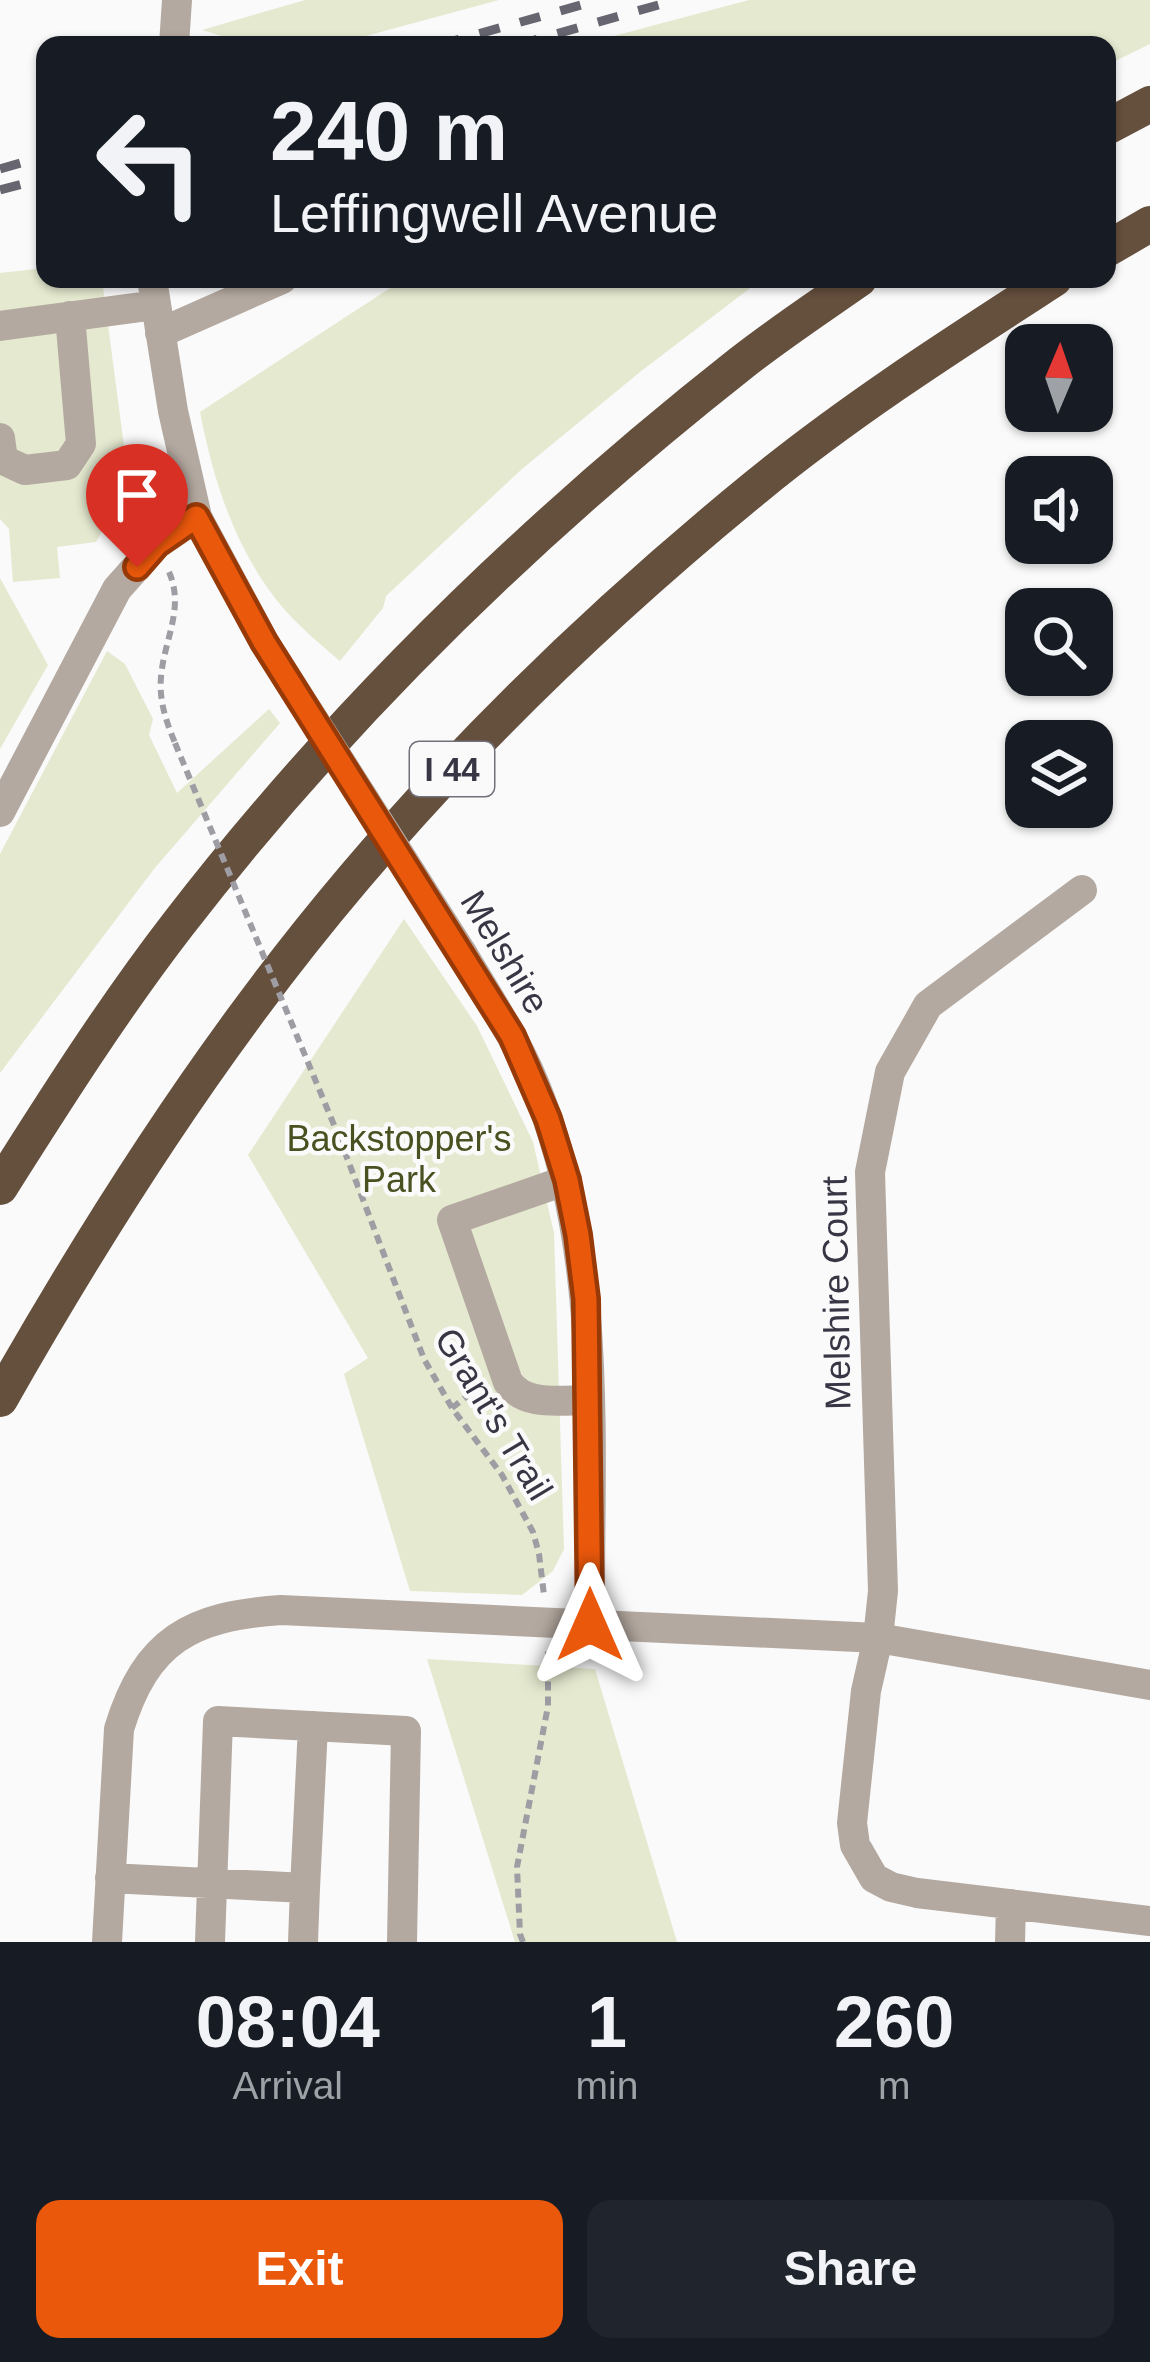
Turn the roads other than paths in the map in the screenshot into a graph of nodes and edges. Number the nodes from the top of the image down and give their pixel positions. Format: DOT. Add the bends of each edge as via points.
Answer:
graph roads {
  1 [pos="177,0"];
  2 [pos="175,36"];
  3 [pos="1150,104"];
  4 [pos="1116,122"];
  5 [pos="1150,224"];
  6 [pos="1116,244"];
  7 [pos="240,288"];
  8 [pos="846,288"];
  9 [pos="1040,288"];
  10 [pos="156,306"];
  11 [pos="70,316"];
  12 [pos="0,326"];
  13 [pos="0,438"];
  14 [pos="196,517"];
  15 [pos="0,812"];
  16 [pos="1082,890"];
  17 [pos="567,1180"];
  18 [pos="0,1187"];
  19 [pos="0,1399"];
  20 [pos="588,1400"];
  21 [pos="590,1625"];
  22 [pos="878,1639"];
  23 [pos="1150,1685"];
  24 [pos="313,1726"];
  25 [pos="110,1878"];
  26 [pos="212,1882"];
  27 [pos="305,1888"];
  28 [pos="1010,1904"];
  29 [pos="1150,1921"];
  30 [pos="107,1942"];
  31 [pos="210,1942"];
  32 [pos="303,1942"];
  33 [pos="401,1942"];
  34 [pos="1010,1942"];
  1 -- 2 [label="street"];
  3 -- 4 [label="highway"];
  5 -- 6 [label="highway"];
  7 -- 10 [label="street"];
  8 -- 18 [label="highway" via="597,480 359,711 178,924"];
  9 -- 19 [label="highway, I 44" via="758,485 485,732 245,1015 140,1167"];
  10 -- 11 [label="street"];
  10 -- 14 [label="street, Melshire"];
  11 -- 12 [label="street"];
  11 -- 13 [label="street" via="81,444 67,465 25,470 3,460"];
  14 -- 15 [label="street" via="157,544 117,589"];
  14 -- 17 [label="street, Melshire, bridge" via="264,642 521,1055"];
  16 -- 22 [label="street, Melshire Court" via="928,1005 890,1072 870,1172"];
  17 -- 20 [label="street, Melshire" via="586,1299"];
  17 -- 20 [label="street" via="452,1220 513,1390 534,1400"];
  20 -- 21 [label="street, Melshire"];
  21 -- 22 [label="street"];
  21 -- 25 [label="street" via="281,1610 240,1613 185,1633 160,1650 128,1698"];
  22 -- 23 [label="street"];
  22 -- 28 [label="street, Melshire Court" via="852,1823 862,1862 891,1887"];
  24 -- 26 [label="street" via="218,1721"];
  24 -- 27 [label="street"];
  24 -- 33 [label="street" via="406,1730"];
  25 -- 26 [label="street"];
  25 -- 30 [label="street"];
  26 -- 27 [label="street"];
  26 -- 31 [label="street"];
  27 -- 32 [label="street"];
  28 -- 29 [label="street, Melshire Court"];
  28 -- 34 [label="street"];
}
